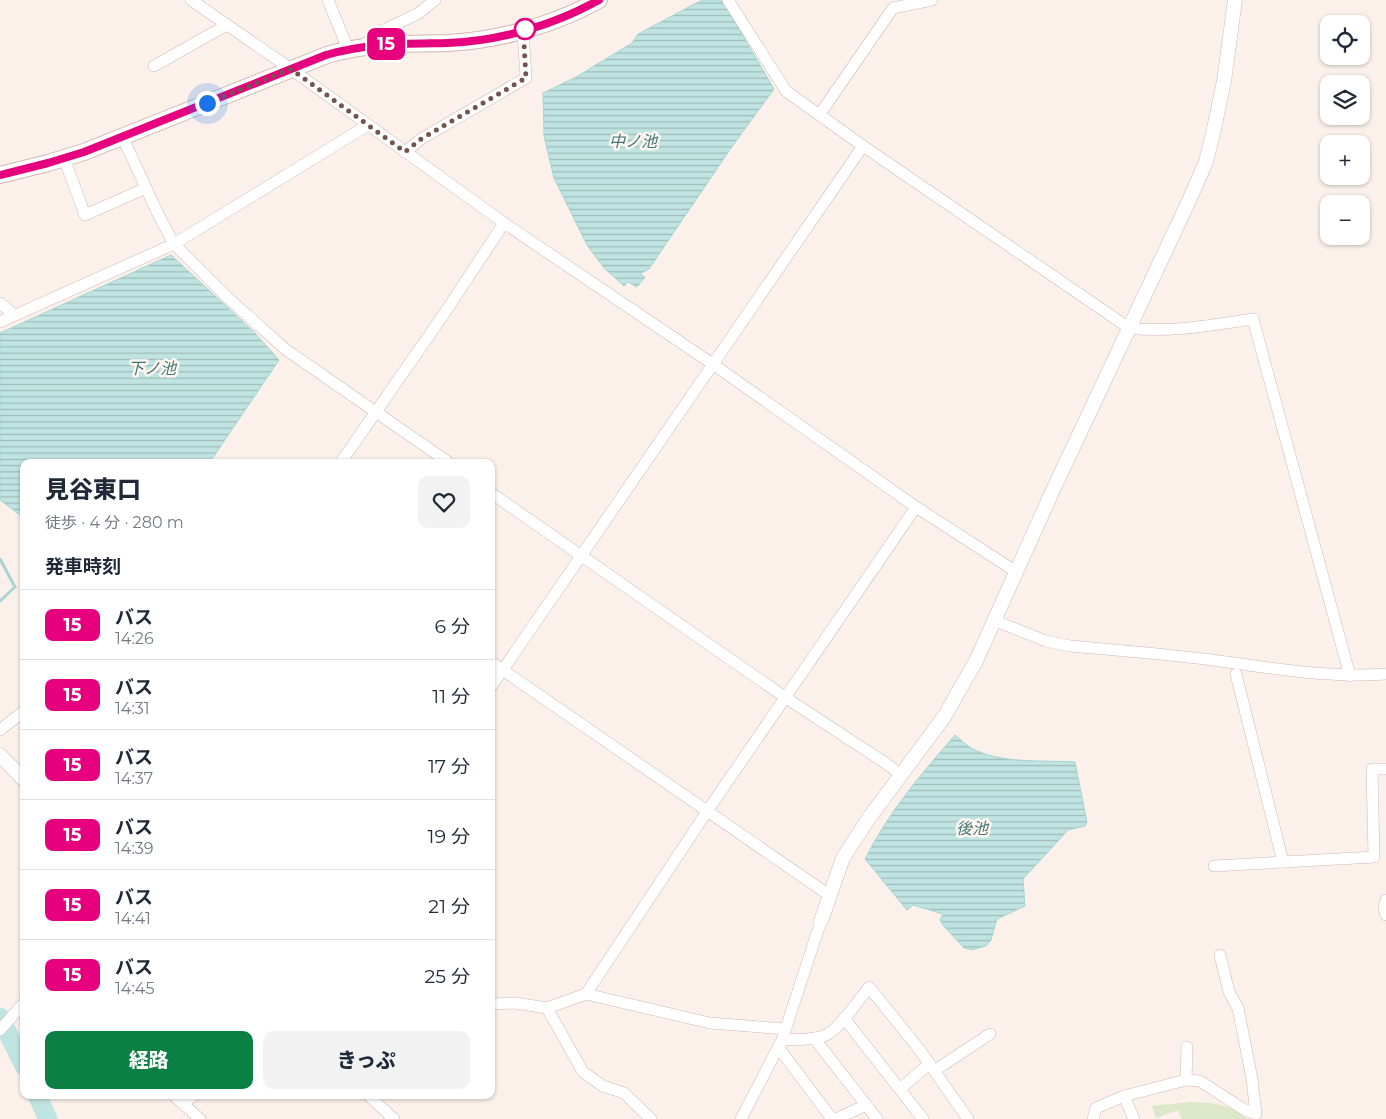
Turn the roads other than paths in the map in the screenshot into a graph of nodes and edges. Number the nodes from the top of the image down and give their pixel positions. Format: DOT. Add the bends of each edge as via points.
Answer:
graph roads {
  1 [pos="191,0"];
  2 [pos="328,0"];
  3 [pos="435,0"];
  4 [pos="599,0"];
  5 [pos="728,0"];
  6 [pos="932,0"];
  7 [pos="1236,0"];
  8 [pos="892,4"];
  9 [pos="227,25"];
  10 [pos="523,30"];
  11 [pos="356,47"];
  12 [pos="154,66"];
  13 [pos="291,69"];
  14 [pos="820,114"];
  15 [pos="368,125"];
  16 [pos="122,136"];
  17 [pos="864,146"];
  18 [pos="405,152"];
  19 [pos="64,158"];
  20 [pos="0,175"];
  21 [pos="146,188"];
  22 [pos="504,223"];
  23 [pos="174,244"];
  24 [pos="0,303"];
  25 [pos="14,315"];
  26 [pos="0,322"];
  27 [pos="1129,328"];
  28 [pos="714,365"];
  29 [pos="376,412"];
  30 [pos="343,459"];
  31 [pos="444,459"];
  32 [pos="495,496"];
  33 [pos="916,506"];
  34 [pos="580,555"];
  35 [pos="1015,571"];
  36 [pos="993,620"];
  37 [pos="495,665"];
  38 [pos="503,670"];
  39 [pos="1236,674"];
  40 [pos="1386,674"];
  41 [pos="1350,676"];
  42 [pos="495,681"];
  43 [pos="786,698"];
  44 [pos="20,714"];
  45 [pos="0,730"];
  46 [pos="0,754"];
  47 [pos="1386,770"];
  48 [pos="901,775"];
  49 [pos="20,776"];
  50 [pos="708,810"];
  51 [pos="1283,862"];
  52 [pos="1214,866"];
  53 [pos="829,895"];
  54 [pos="1386,900"];
  55 [pos="1386,915"];
  56 [pos="821,921"];
  57 [pos="1220,955"];
  58 [pos="586,994"];
  59 [pos="495,1004"];
  60 [pos="20,1008"];
  61 [pos="546,1008"];
  62 [pos="844,1018"];
  63 [pos="0,1030"];
  64 [pos="990,1034"];
  65 [pos="814,1038"];
  66 [pos="781,1039"];
  67 [pos="1187,1047"];
  68 [pos="932,1067"];
  69 [pos="1186,1080"];
  70 [pos="900,1089"];
  71 [pos="1124,1096"];
  72 [pos="177,1099"];
  73 [pos="189,1099"];
  74 [pos="372,1099"];
  75 [pos="183,1104"];
  76 [pos="866,1105"];
  77 [pos="200,1119"];
  78 [pos="394,1119"];
  79 [pos="651,1119"];
  80 [pos="741,1119"];
  81 [pos="834,1119"];
  82 [pos="877,1119"];
  83 [pos="923,1119"];
  84 [pos="968,1119"];
  85 [pos="1093,1119"];
  86 [pos="1134,1119"];
  1 -- 9 [label="street"];
  2 -- 11 [label="street"];
  3 -- 11 [label="street" via="419,13"];
  4 -- 10 [label="main road" via="561,18"];
  5 -- 14 [label="street" via="786,90"];
  6 -- 8 [label="street"];
  7 -- 27 [label="street" via="1224,80 1206,162"];
  8 -- 14 [label="street"];
  9 -- 12 [label="street"];
  9 -- 13 [label="street"];
  10 -- 11 [label="main road" via="449,43"];
  10 -- 18 [label="street" via="526,78 421,139"];
  11 -- 13 [label="main road"];
  13 -- 15 [label="street"];
  13 -- 16 [label="main road"];
  14 -- 17 [label="street"];
  15 -- 18 [label="street"];
  15 -- 23 [label="street"];
  16 -- 19 [label="main road"];
  16 -- 21 [label="street"];
  17 -- 27 [label="street"];
  17 -- 28 [label="street"];
  18 -- 22 [label="street"];
  19 -- 20 [label="main road"];
  19 -- 21 [label="street" via="85,215"];
  21 -- 23 [label="street"];
  22 -- 28 [label="street"];
  22 -- 29 [label="street"];
  23 -- 25 [label="street"];
  23 -- 29 [label="street" via="285,349"];
  24 -- 25 [label="street"];
  25 -- 26 [label="street"];
  27 -- 35 [label="street"];
  27 -- 41 [label="street" via="1209,326 1253,319"];
  28 -- 33 [label="street"];
  28 -- 34 [label="street"];
  29 -- 30 [label="street"];
  29 -- 31 [label="street"];
  32 -- 34 [label="street"];
  33 -- 35 [label="street"];
  33 -- 43 [label="street"];
  34 -- 38 [label="street"];
  34 -- 43 [label="street"];
  35 -- 36 [label="street"];
  36 -- 41 [label="street" via="1046,641 1070,646"];
  36 -- 48 [label="street" via="976,661 944,717"];
  37 -- 38 [label="street"];
  38 -- 42 [label="street"];
  38 -- 50 [label="street"];
  39 -- 51 [label="street"];
  40 -- 41 [label="street"];
  43 -- 48 [label="street"];
  43 -- 50 [label="street"];
  44 -- 45 [label="street"];
  46 -- 49 [label="street"];
  47 -- 51 [label="street" via="1372,769 1374,857"];
  48 -- 53 [label="street" via="843,858"];
  50 -- 53 [label="street"];
  50 -- 58 [label="street"];
  51 -- 52 [label="street"];
  53 -- 56 [label="street"];
  54 -- 55 [label="street"];
  56 -- 66 [label="street"];
  57 -- 69 [label="street" via="1229,992 1238,1008 1256,1114 1242,1109 1200,1081"];
  58 -- 61 [label="street"];
  58 -- 66 [label="street"];
  59 -- 61 [label="street"];
  60 -- 63 [label="street"];
  61 -- 79 [label="street" via="583,1072 602,1086 624,1093"];
  62 -- 65 [label="street" via="828,1034"];
  62 -- 68 [label="street" via="869,987"];
  62 -- 70 [label="street"];
  64 -- 68 [label="street"];
  65 -- 66 [label="street"];
  65 -- 76 [label="street"];
  66 -- 80 [label="street"];
  66 -- 81 [label="street"];
  67 -- 69 [label="street"];
  68 -- 70 [label="street"];
  68 -- 84 [label="street"];
  69 -- 71 [label="street"];
  70 -- 83 [label="street"];
  71 -- 85 [label="street" via="1096,1108"];
  71 -- 86 [label="street"];
  72 -- 75 [label="street"];
  73 -- 75 [label="street"];
  74 -- 78 [label="street"];
  75 -- 77 [label="street"];
  76 -- 81 [label="street"];
  76 -- 82 [label="street"];
}
